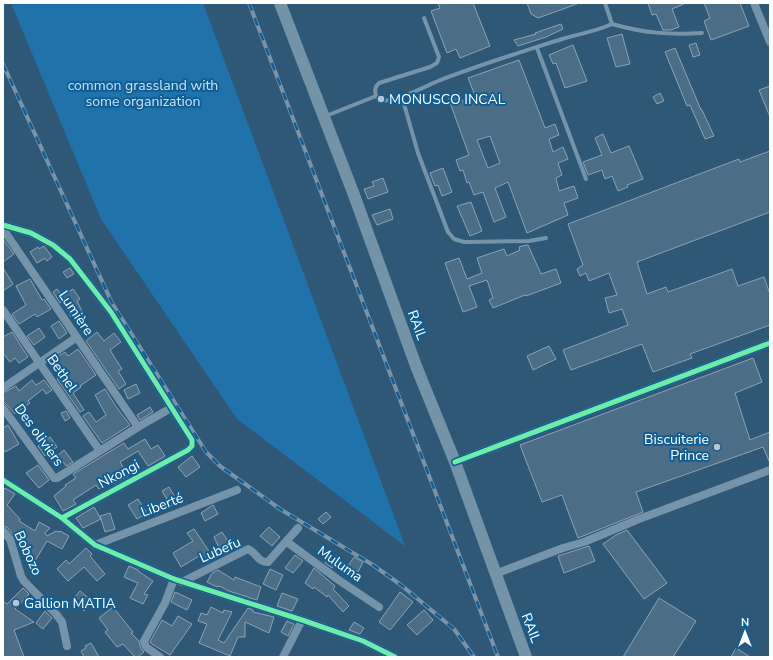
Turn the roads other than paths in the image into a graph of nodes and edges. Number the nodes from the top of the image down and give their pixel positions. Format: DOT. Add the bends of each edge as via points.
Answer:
graph roads {
  1 [pos="280,3"];
  2 [pos="605,3"];
  3 [pos="754,3"];
  4 [pos="424,18"];
  5 [pos="612,24"];
  6 [pos="767,26"];
  7 [pos="702,33"];
  8 [pos="770,42"];
  9 [pos="537,48"];
  10 [pos="376,96"];
  11 [pos="402,97"];
  12 [pos="324,117"];
  13 [pos="586,179"];
  14 [pos="3,225"];
  15 [pos="3,229"];
  16 [pos="546,238"];
  17 [pos="3,310"];
  18 [pos="77,337"];
  19 [pos="770,343"];
  20 [pos="40,364"];
  21 [pos="3,388"];
  22 [pos="3,408"];
  23 [pos="171,408"];
  24 [pos="138,427"];
  25 [pos="100,451"];
  26 [pos="455,462"];
  27 [pos="770,470"];
  28 [pos="3,480"];
  29 [pos="237,490"];
  30 [pos="62,518"];
  31 [pos="298,528"];
  32 [pos="3,531"];
  33 [pos="286,542"];
  34 [pos="95,545"];
  35 [pos="495,574"];
  36 [pos="178,580"];
  37 [pos="379,607"];
  38 [pos="302,620"];
  39 [pos="67,646"];
  40 [pos="160,657"];
  41 [pos="283,657"];
  42 [pos="395,657"];
  43 [pos="526,657"];
  1 -- 12 [label="main road, RAIL"];
  2 -- 5 [label="lane"];
  3 -- 6 [label="street"];
  4 -- 10 [label="lane" via="439,56 437,63 379,83 375,87"];
  5 -- 7 [label="lane" via="656,33"];
  5 -- 9 [label="lane"];
  6 -- 8 [label="street"];
  9 -- 11 [label="lane" via="438,81"];
  9 -- 13 [label="lane"];
  10 -- 11 [label="lane" via="381,100"];
  10 -- 12 [label="lane"];
  11 -- 16 [label="lane" via="418,153 448,232 454,239 464,242 529,241"];
  12 -- 26 [label="main road, RAIL" via="416,366"];
  14 -- 23 [label="street" via="32,233 54,244 70,259 111,312"];
  15 -- 18 [label="street, Lumière"];
  17 -- 20 [label="street, Bethel"];
  18 -- 20 [label="street"];
  18 -- 24 [label="street, Lumière"];
  19 -- 26 [label="street"];
  20 -- 21 [label="street"];
  20 -- 25 [label="street, Bethel"];
  22 -- 25 [label="street, Des oliviers" via="54,478"];
  23 -- 24 [label="street"];
  23 -- 30 [label="street, Nkongi" via="192,440 192,446"];
  24 -- 25 [label="street"];
  26 -- 35 [label="main road, RAIL"];
  27 -- 35 [label="street"];
  28 -- 30 [label="street"];
  29 -- 34 [label="street, Liberté"];
  30 -- 34 [label="street"];
  31 -- 33 [label="street, Lubefu"];
  32 -- 39 [label="street, Bobozo" via="10,539 24,581 62,622"];
  33 -- 36 [label="street, Lubefu" via="268,562 263,562 248,549"];
  33 -- 37 [label="street, Muluma"];
  34 -- 36 [label="street"];
  35 -- 43 [label="main road, RAIL"];
  36 -- 38 [label="street"];
  36 -- 40 [label="street" via="144,641 146,647"];
  38 -- 41 [label="street"];
  38 -- 42 [label="street" via="363,641"];
}
